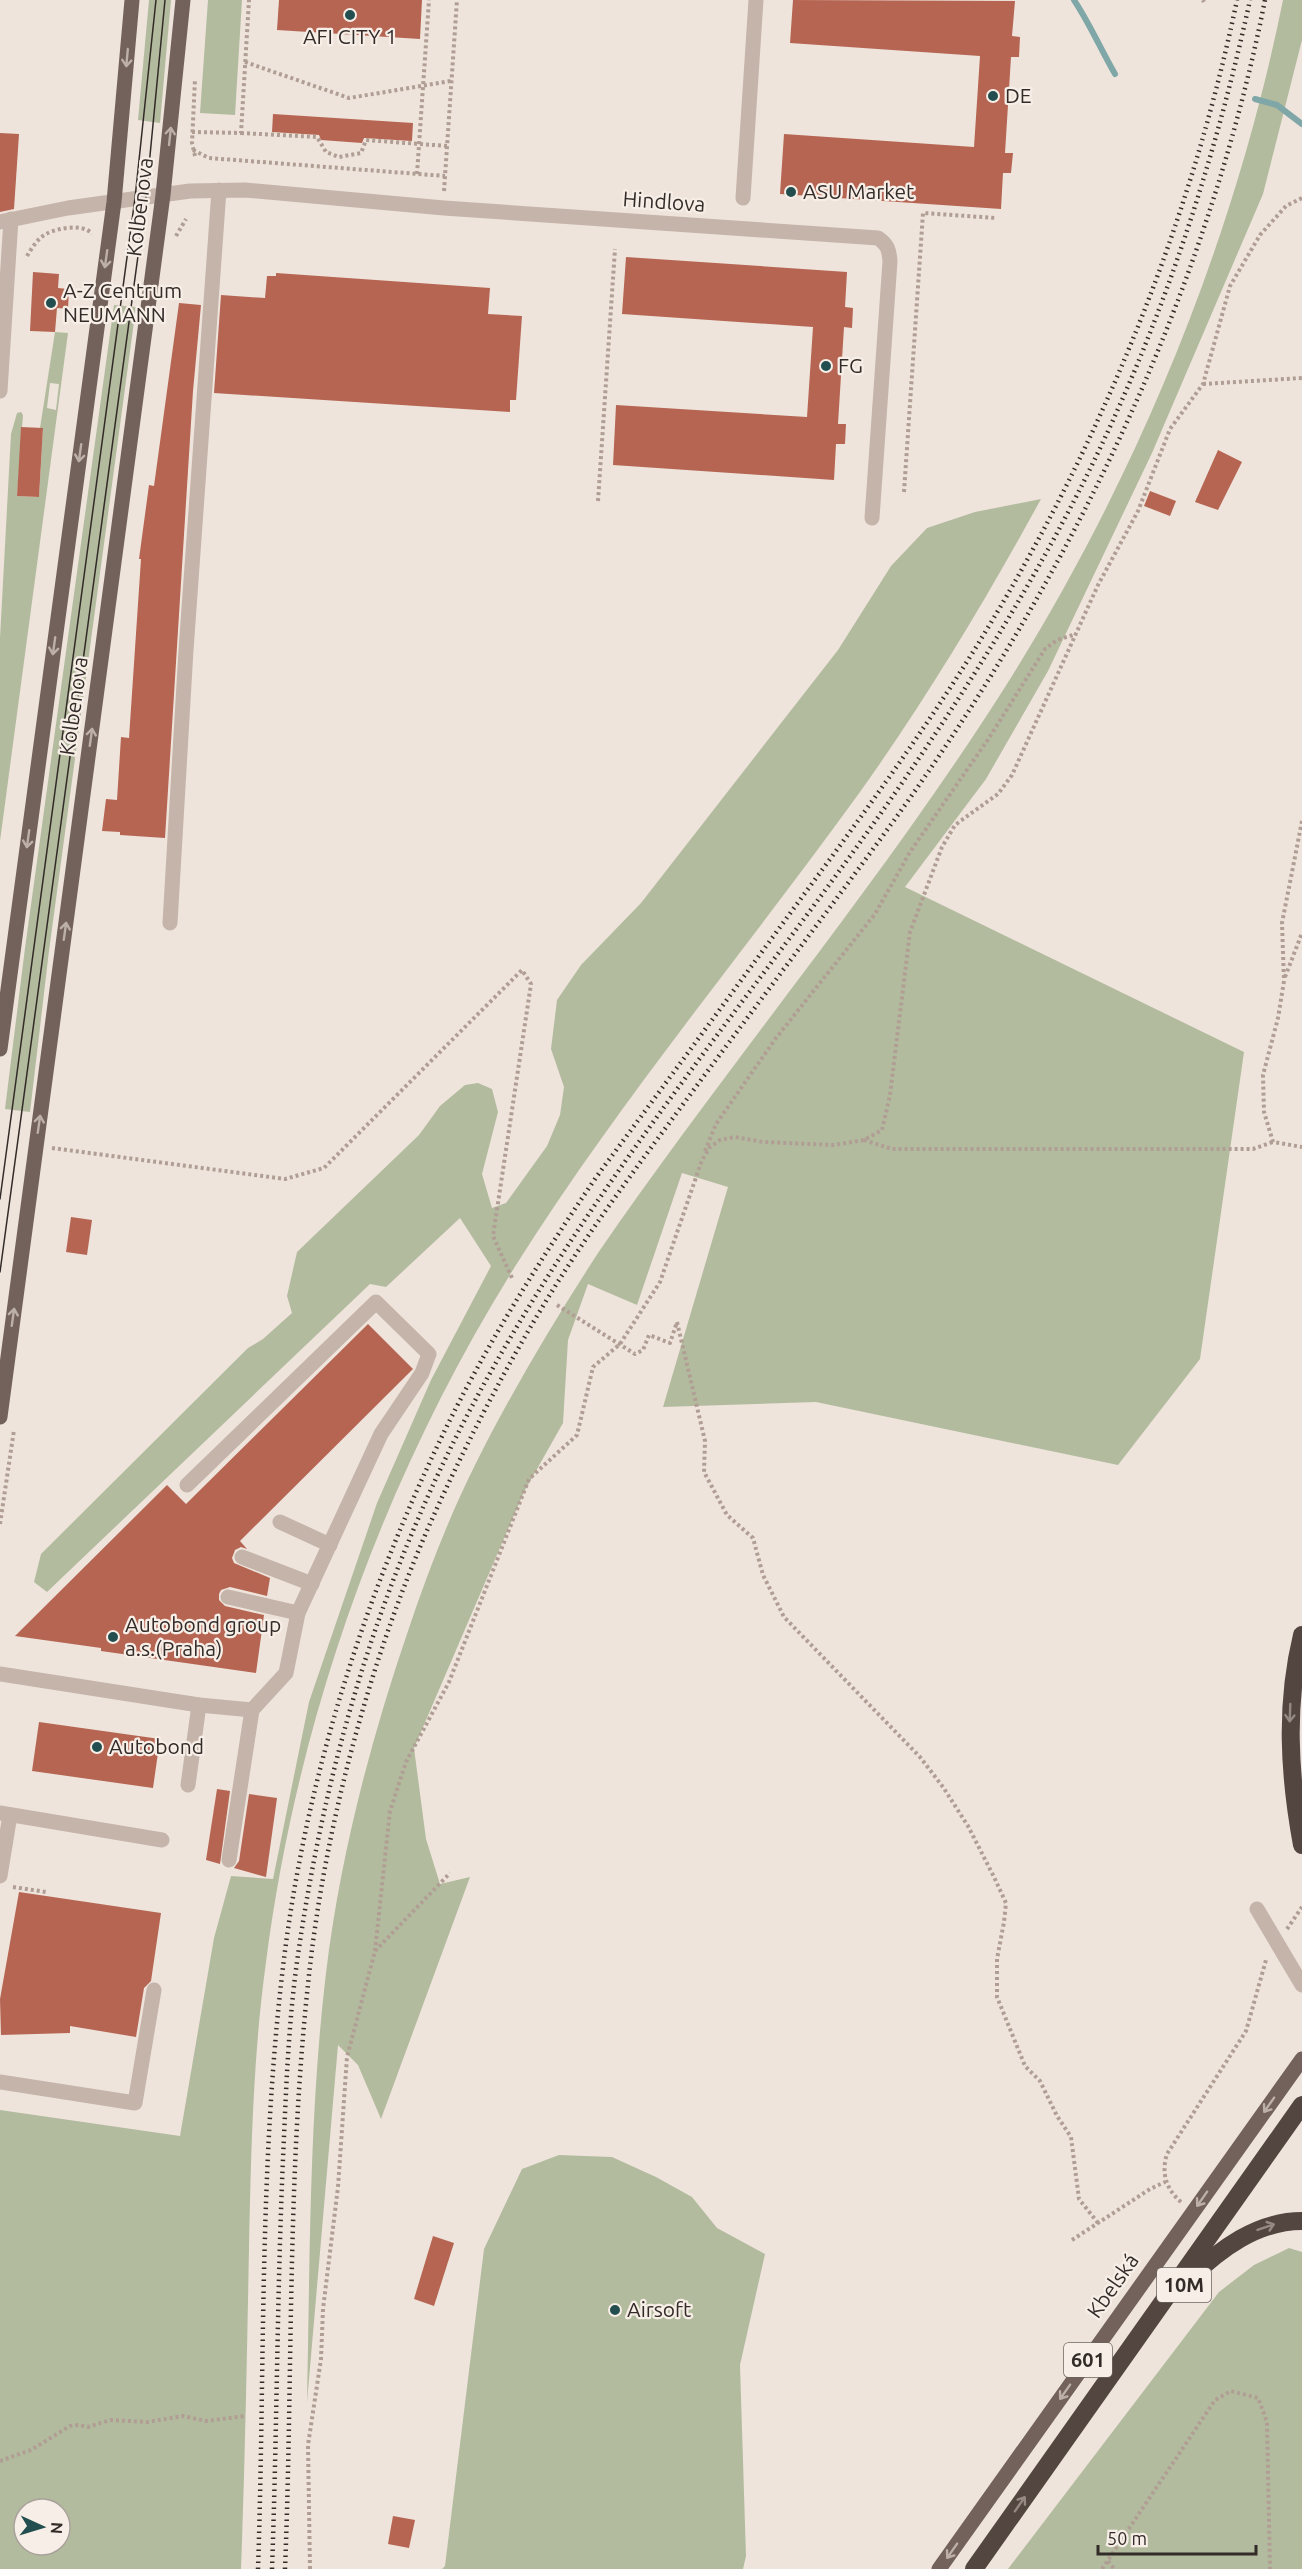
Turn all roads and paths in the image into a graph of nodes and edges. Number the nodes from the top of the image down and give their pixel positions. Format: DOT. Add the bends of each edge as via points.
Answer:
graph roads {
  1 [pos="132,0"];
  2 [pos="183,0"];
  3 [pos="249,0"];
  4 [pos="429,0"];
  5 [pos="457,0"];
  6 [pos="756,0"];
  7 [pos="245,62"];
  8 [pos="195,78"];
  9 [pos="451,81"];
  10 [pos="423,86"];
  11 [pos="192,132"];
  12 [pos="241,133"];
  13 [pos="419,144"];
  14 [pos="447,146"];
  15 [pos="193,150"];
  16 [pos="195,156"];
  17 [pos="417,174"];
  18 [pos="445,176"];
  19 [pos="219,190"];
  20 [pos="163,195"];
  21 [pos="444,197"];
  22 [pos="743,198"];
  23 [pos="1302,198"];
  24 [pos="114,201"];
  25 [pos="996,218"];
  26 [pos="5,221"];
  27 [pos="89,229"];
  28 [pos="615,249"];
  29 [pos="7,274"];
  30 [pos="1302,378"];
  31 [pos="1203,384"];
  32 [pos="0,391"];
  33 [pos="904,492"];
  34 [pos="598,501"];
  35 [pos="872,518"];
  36 [pos="1076,634"];
  37 [pos="1302,815"];
  38 [pos="1301,822"];
  39 [pos="170,923"];
  40 [pos="1302,933"];
  41 [pos="1284,981"];
  42 [pos="0,1049"];
  43 [pos="864,1140"];
  44 [pos="1273,1142"];
  45 [pos="36,1146"];
  46 [pos="1302,1147"];
  47 [pos="702,1160"];
  48 [pos="512,1278"];
  49 [pos="557,1305"];
  50 [pos="620,1344"];
  51 [pos="0,1417"];
  52 [pos="14,1431"];
  53 [pos="187,1485"];
  54 [pos="280,1522"];
  55 [pos="0,1524"];
  56 [pos="330,1545"];
  57 [pos="242,1557"];
  58 [pos="312,1584"];
  59 [pos="228,1597"];
  60 [pos="298,1613"];
  61 [pos="1302,1635"];
  62 [pos="0,1674"];
  63 [pos="199,1705"];
  64 [pos="252,1710"];
  65 [pos="188,1785"];
  66 [pos="5,1814"];
  67 [pos="162,1840"];
  68 [pos="1302,1845"];
  69 [pos="229,1860"];
  70 [pos="450,1874"];
  71 [pos="0,1876"];
  72 [pos="12,1887"];
  73 [pos="46,1892"];
  74 [pos="1302,1907"];
  75 [pos="1257,1909"];
  76 [pos="1284,1934"];
  77 [pos="375,1952"];
  78 [pos="1271,1953"];
  79 [pos="1302,1985"];
  80 [pos="154,1990"];
  81 [pos="1302,2059"];
  82 [pos="0,2082"];
  83 [pos="1302,2105"];
  84 [pos="1166,2182"];
  85 [pos="1178,2199"];
  86 [pos="1302,2221"];
  87 [pos="1098,2223"];
  88 [pos="1072,2240"];
  89 [pos="1140,2334"];
  90 [pos="245,2416"];
  91 [pos="0,2461"];
  92 [pos="1108,2561"];
  93 [pos="310,2569"];
  94 [pos="939,2569"];
  95 [pos="975,2569"];
  96 [pos="1102,2569"];
  97 [pos="1114,2569"];
  98 [pos="1270,2569"];
  1 -- 24 [label="main road, Kolbenova, one-way"];
  20 -- 2 [label="main road, Kolbenova, one-way"];
  3 -- 7 [label="path"];
  4 -- 10 [label="path"];
  5 -- 9 [label="path"];
  6 -- 22 [label="street"];
  7 -- 10 [label="path" via="348,98"];
  7 -- 12 [label="path"];
  8 -- 11 [label="path"];
  9 -- 10 [label="path"];
  9 -- 14 [label="path"];
  10 -- 13 [label="path"];
  11 -- 12 [label="path"];
  11 -- 15 [label="path"];
  12 -- 13 [label="path" via="317,137 326,153 339,157 361,153 366,140"];
  13 -- 14 [label="path"];
  13 -- 17 [label="path"];
  14 -- 18 [label="path"];
  15 -- 16 [label="path"];
  15 -- 17 [label="path" via="210,158"];
  17 -- 18 [label="path"];
  18 -- 21 [label="path"];
  19 -- 20 [label="street, Hindlova"];
  19 -- 35 [label="street, Hindlova" via="878,238 889,250 890,261"];
  19 -- 39 [label="street"];
  20 -- 24 [label="street, Hindlova"];
  45 -- 20 [label="main road, Kolbenova, one-way"];
  23 -- 31 [label="path" via="1286,206 1260,235 1230,286"];
  24 -- 26 [label="street, Hindlova"];
  24 -- 42 [label="main road, Kolbenova, one-way"];
  25 -- 33 [label="path" via="923,213"];
  26 -- 29 [label="street"];
  27 -- 29 [label="path" via="47,233 28,254 24,269"];
  28 -- 34 [label="path"];
  29 -- 32 [label="street"];
  30 -- 31 [label="path"];
  31 -- 36 [label="path" via="1170,429 1138,511"];
  36 -- 43 [label="path" via="1012,775 998,794 955,825 942,847 910,932 890,1095 882,1130"];
  36 -- 47 [label="path" via="1045,649 910,852 875,914 776,1038 716,1124"];
  37 -- 38 [label="path"];
  38 -- 41 [label="path" via="1282,923"];
  40 -- 41 [label="path"];
  41 -- 44 [label="path" via="1263,1075 1264,1112"];
  43 -- 44 [label="path" via="892,1149 1060,1150 1253,1149"];
  43 -- 47 [label="path" via="834,1144 763,1142 735,1137 720,1140"];
  44 -- 46 [label="path"];
  45 -- 48 [label="path" via="285,1179 324,1168 522,970 531,984 493,1236"];
  51 -- 45 [label="main road, Kolbenova, one-way"];
  47 -- 50 [label="path" via="660,1282"];
  49 -- 50 [label="path"];
  50 -- 77 [label="path" via="593,1367 577,1435 529,1479 449,1682 406,1762 390,1811"];
  50 -- 87 [label="path" via="634,1354 643,1350 649,1335 670,1343 677,1322 705,1441 704,1472 727,1515 753,1538 763,1575 784,1617 920,1757 968,1826 1006,1903 997,1959 997,1997 1025,2066 1040,2081 1071,2137 1079,2199"];
  52 -- 55 [label="path"];
  53 -- 56 [label="street" via="376,1302 429,1354 422,1373 381,1434"];
  54 -- 56 [label="street"];
  56 -- 58 [label="street"];
  57 -- 58 [label="street"];
  58 -- 60 [label="street"];
  59 -- 60 [label="street"];
  60 -- 64 [label="street" via="286,1673"];
  61 -- 68 [label="highway, one-way" via="1291,1698 1290,1737"];
  62 -- 63 [label="street"];
  63 -- 64 [label="street"];
  63 -- 65 [label="street"];
  64 -- 69 [label="street"];
  66 -- 67 [label="street"];
  66 -- 71 [label="street"];
  70 -- 77 [label="path"];
  72 -- 73 [label="path"];
  74 -- 76 [label="path"];
  75 -- 79 [label="street, bridge"];
  77 -- 93 [label="path" via="347,2057 321,2360 308,2445"];
  78 -- 84 [label="path" via="1246,2031 1167,2154"];
  80 -- 82 [label="street" via="135,2103"];
  81 -- 94 [label="main road, Kbelská / 601, one-way"];
  83 -- 89 [label="highway, 601"];
  84 -- 85 [label="path"];
  84 -- 87 [label="path" via="1150,2188"];
  89 -- 86 [label="highway, 10M, one-way" via="1218,2252 1270,2225"];
  87 -- 88 [label="path"];
  95 -- 89 [label="highway, 601, one-way"];
  90 -- 91 [label="path" via="206,2421 183,2416 148,2422 110,2420 88,2427 70,2426 31,2450"];
  92 -- 96 [label="path"];
  92 -- 97 [label="path"];
  92 -- 98 [label="path" via="1215,2400 1231,2391 1258,2398 1267,2422"];
}
